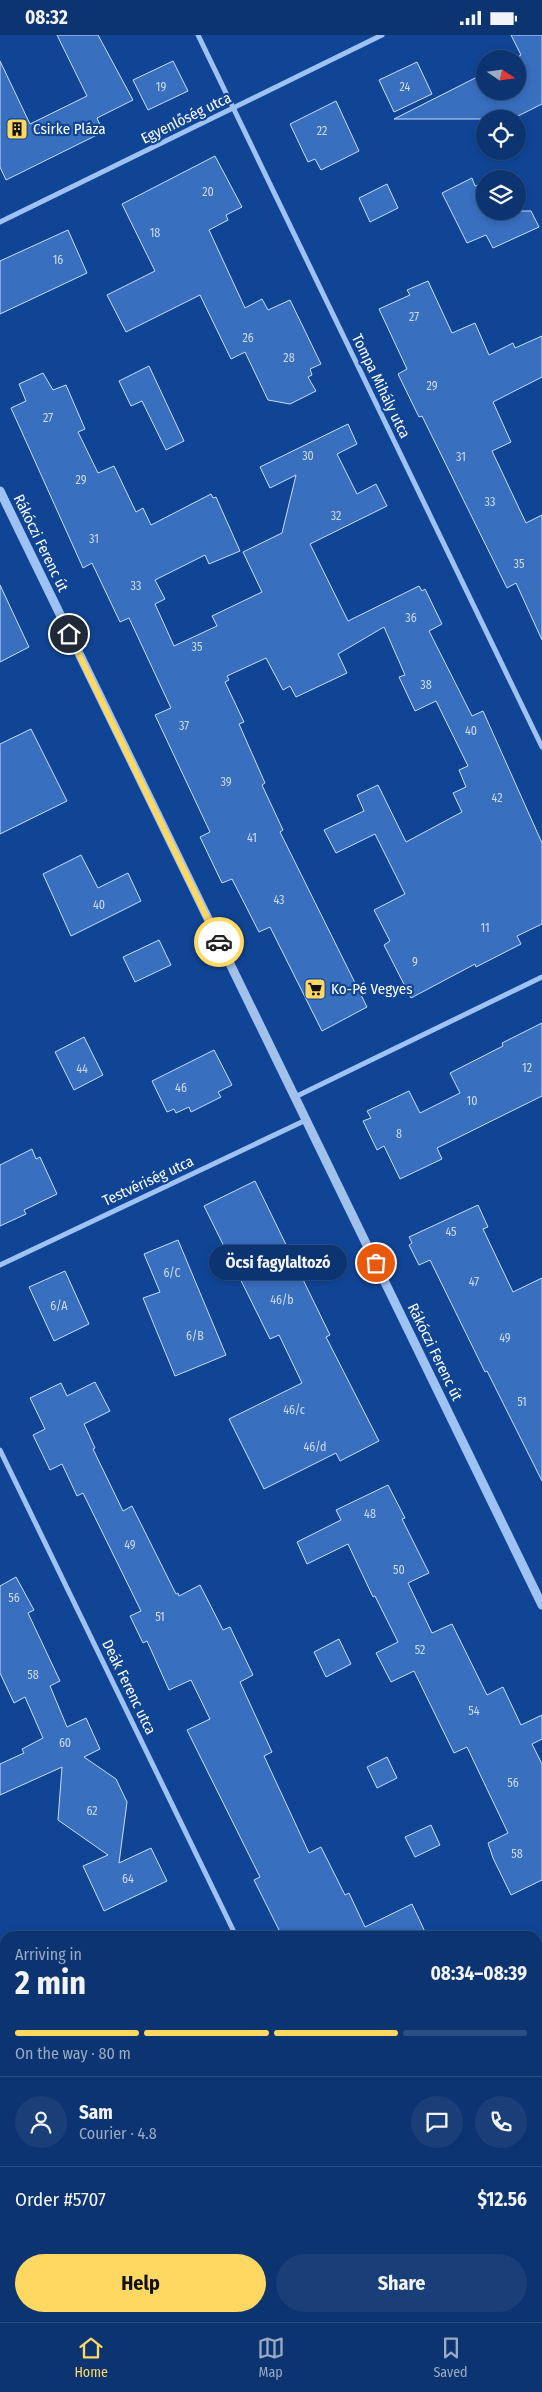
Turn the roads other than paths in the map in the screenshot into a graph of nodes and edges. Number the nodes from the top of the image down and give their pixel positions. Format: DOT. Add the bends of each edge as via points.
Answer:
graph roads {
  1 [pos="198,35"];
  2 [pos="382,35"];
  3 [pos="234,109"];
  4 [pos="0,222"];
  5 [pos="0,491"];
  6 [pos="542,747"];
  7 [pos="542,977"];
  8 [pos="295,1097"];
  9 [pos="306,1119"];
  10 [pos="0,1265"];
  11 [pos="0,1450"];
  12 [pos="542,1605"];
  13 [pos="234,1931"];
  1 -- 3 [label="street, Tompa Mihály utca"];
  2 -- 3 [label="street, Egyenlőség utca"];
  3 -- 4 [label="street, Egyenlőség utca"];
  3 -- 6 [label="street, Tompa Mihály utca"];
  5 -- 8 [label="street, Rákóczi Ferenc út"];
  7 -- 8 [label="street"];
  8 -- 9 [label="street, Rákóczi Ferenc út"];
  9 -- 10 [label="street, Testvériség utca"];
  9 -- 12 [label="street, Rákóczi Ferenc út"];
  11 -- 13 [label="street, Deák Ferenc utca"];
}
